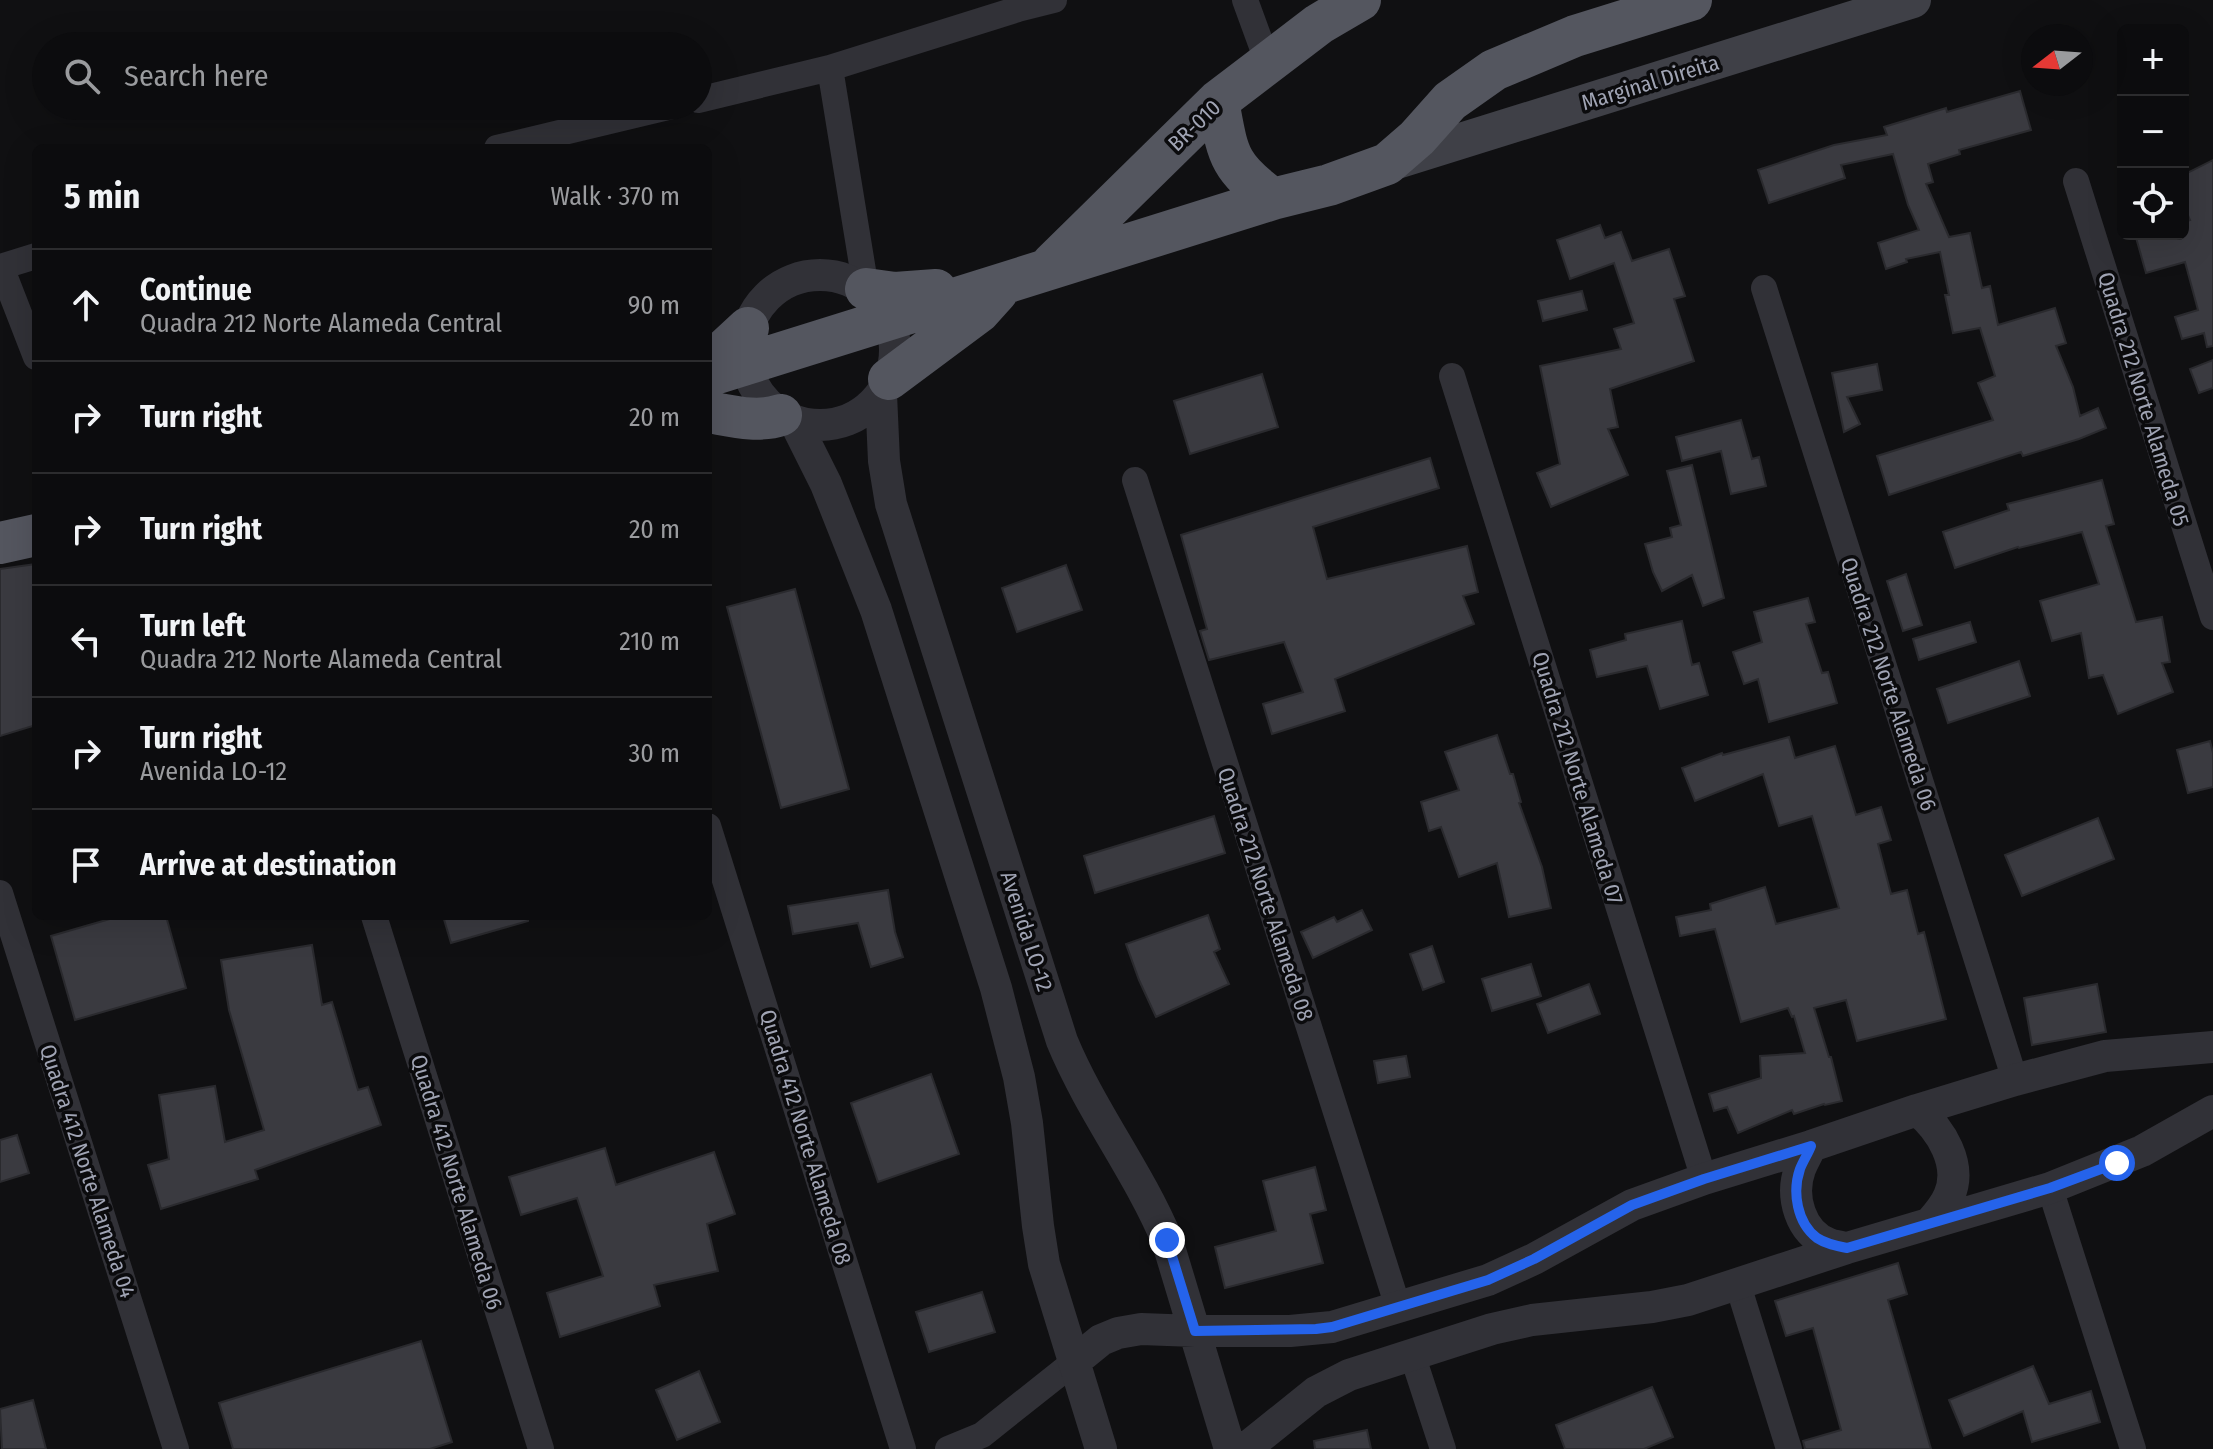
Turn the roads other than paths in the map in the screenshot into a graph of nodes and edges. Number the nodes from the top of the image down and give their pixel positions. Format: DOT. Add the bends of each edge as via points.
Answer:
graph roads {
  1 [pos="1054,0"];
  2 [pos="1245,0"];
  3 [pos="1360,0"];
  4 [pos="1691,0"];
  5 [pos="1913,0"];
  6 [pos="1630,8"];
  7 [pos="1268,63"];
  8 [pos="830,68"];
  9 [pos="712,97"];
  10 [pos="1218,101"];
  11 [pos="614,120"];
  12 [pos="514,144"];
  13 [pos="1387,164"];
  14 [pos="2076,181"];
  15 [pos="1273,199"];
  16 [pos="32,257"];
  17 [pos="0,267"];
  18 [pos="1045,271"];
  19 [pos="994,287"];
  20 [pos="1764,288"];
  21 [pos="877,305"];
  22 [pos="32,347"];
  23 [pos="727,358"];
  24 [pos="1452,376"];
  25 [pos="885,386"];
  26 [pos="712,413"];
  27 [pos="788,418"];
  28 [pos="1135,480"];
  29 [pos="32,536"];
  30 [pos="0,543"];
  31 [pos="2213,617"];
  32 [pos="712,839"];
  33 [pos="0,893"];
  34 [pos="375,920"];
  35 [pos="2213,1047"];
  36 [pos="2015,1080"];
  37 [pos="1917,1110"];
  38 [pos="2213,1111"];
  39 [pos="1811,1146"];
  40 [pos="1704,1179"];
  41 [pos="2050,1188"];
  42 [pos="1930,1223"];
  43 [pos="1847,1248"];
  44 [pos="1738,1285"];
  45 [pos="1398,1307"];
  46 [pos="1195,1331"];
  47 [pos="1412,1354"];
  48 [pos="1074,1362"];
  49 [pos="176,1449"];
  50 [pos="541,1449"];
  51 [pos="903,1449"];
  52 [pos="948,1449"];
  53 [pos="1101,1449"];
  54 [pos="1230,1449"];
  55 [pos="1245,1449"];
  56 [pos="1443,1449"];
  57 [pos="1789,1449"];
  58 [pos="2133,1449"];
  1 -- 8 [label="street"];
  2 -- 7 [label="street"];
  3 -- 7 [label="highway, BR-010"];
  4 -- 6 [label="highway"];
  5 -- 13 [label="main road, Marginal Direita"];
  6 -- 13 [label="highway" via="1494,70 1450,101"];
  7 -- 10 [label="highway, BR-010"];
  8 -- 9 [label="street"];
  8 -- 21 [label="street"];
  10 -- 15 [label="highway" via="1227,150 1237,169"];
  10 -- 18 [label="highway, BR-010"];
  11 -- 12 [label="street"];
  13 -- 15 [label="highway"];
  14 -- 31 [label="street, Quadra 212 Norte Alameda 05"];
  15 -- 18 [label="highway"];
  16 -- 17 [label="street"];
  17 -- 22 [label="street"];
  18 -- 19 [label="highway"];
  19 -- 21 [label="highway"];
  19 -- 25 [label="highway" via="993,298 979,312"];
  20 -- 36 [label="street, Quadra 212 Norte Alameda 06"];
  21 -- 23 [label="highway"];
  21 -- 23 [label="street" via="834,276 786,283 755,311"];
  21 -- 25 [label="street, Avenida LO-12" via="894,340"];
  23 -- 27 [label="street, Avenida LO-12" via="765,402"];
  24 -- 40 [label="street, Quadra 212 Norte Alameda 07"];
  25 -- 27 [label="street" via="864,411 842,422 818,426"];
  25 -- 46 [label="street, Avenida LO-12" via="884,461 891,504 1062,1041 1084,1090 1153,1207"];
  26 -- 27 [label="highway"];
  27 -- 48 [label="street, Avenida LO-12" via="826,484 876,610 996,988 1025,1107 1044,1264"];
  28 -- 45 [label="street, Quadra 212 Norte Alameda 08"];
  29 -- 30 [label="highway"];
  32 -- 51 [label="street, Quadra 412 Norte Alameda 08"];
  33 -- 49 [label="street, Quadra 412 Norte Alameda 04"];
  34 -- 50 [label="street, Quadra 412 Norte Alameda 06"];
  35 -- 36 [label="street" via="2105,1056"];
  36 -- 37 [label="street"];
  37 -- 39 [label="street"];
  37 -- 42 [label="street" via="1946,1146 1953,1178 1950,1196"];
  38 -- 41 [label="street" via="2117,1163"];
  39 -- 40 [label="street"];
  39 -- 43 [label="street" via="1799,1171 1800,1215 1816,1237"];
  40 -- 45 [label="street" via="1632,1205 1488,1280"];
  41 -- 42 [label="street"];
  41 -- 58 [label="street"];
  42 -- 43 [label="street"];
  43 -- 44 [label="street"];
  44 -- 47 [label="street" via="1652,1307 1532,1320"];
  44 -- 57 [label="street"];
  45 -- 46 [label="street" via="1316,1329"];
  46 -- 48 [label="street" via="1118,1333"];
  46 -- 54 [label="street, Avenida LO-12"];
  47 -- 55 [label="street" via="1334,1381"];
  47 -- 56 [label="street"];
  48 -- 52 [label="street" via="982,1435"];
  48 -- 53 [label="street, Avenida LO-12"];
}
